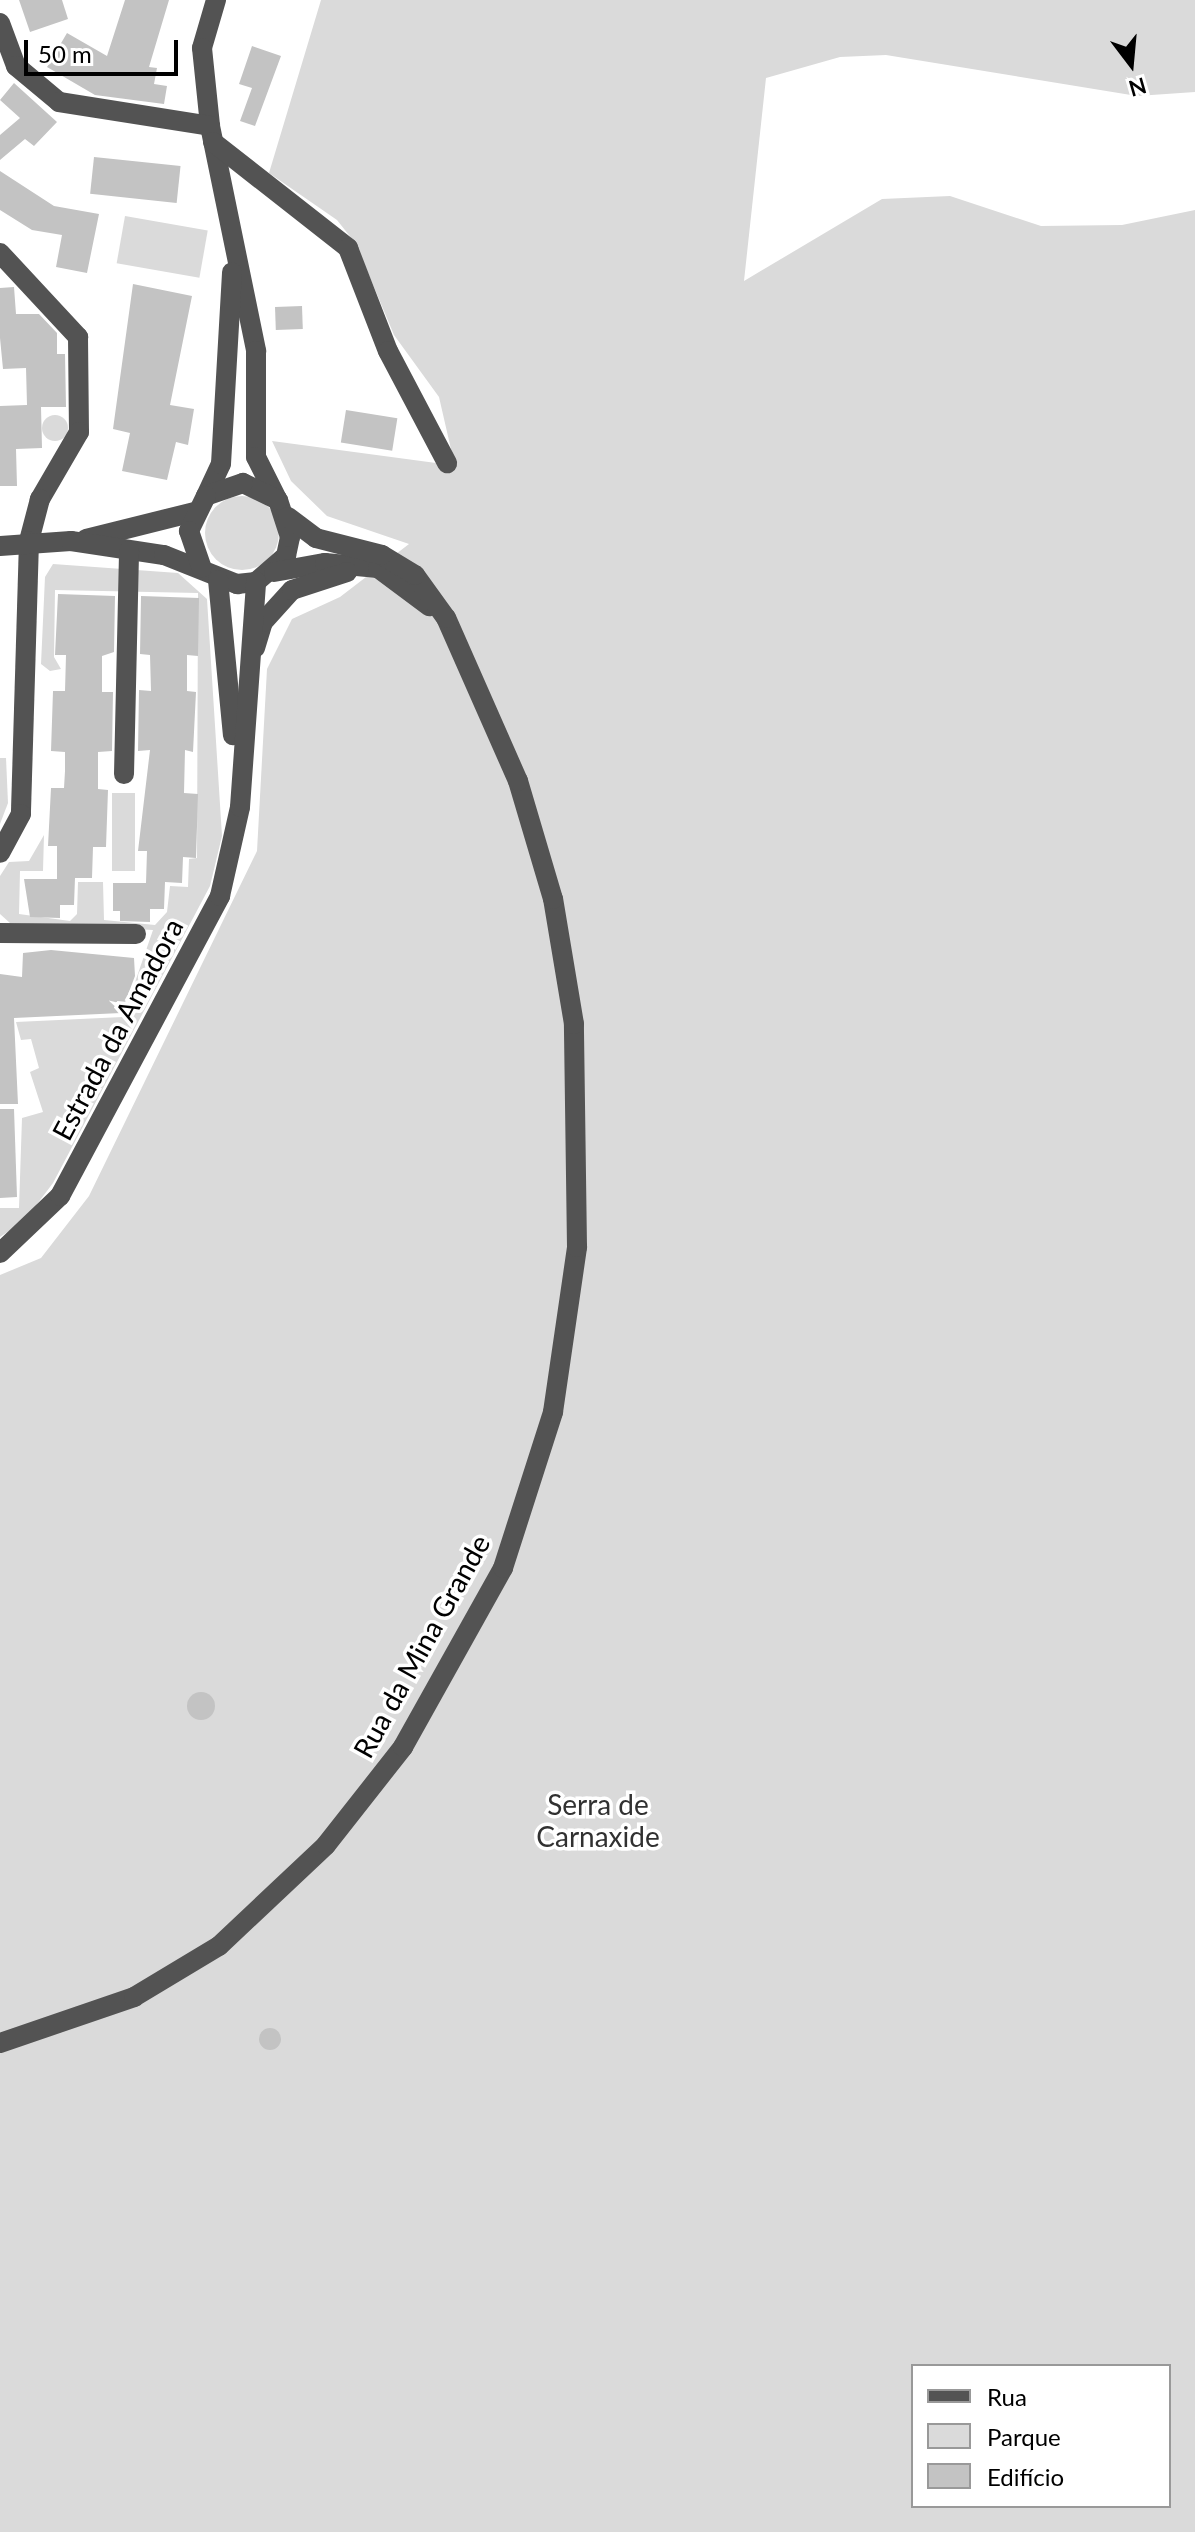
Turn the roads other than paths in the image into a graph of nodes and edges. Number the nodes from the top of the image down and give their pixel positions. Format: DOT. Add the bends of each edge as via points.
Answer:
graph roads {
  1 [pos="216,0"];
  2 [pos="0,23"];
  3 [pos="211,134"];
  4 [pos="234,236"];
  5 [pos="0,253"];
  6 [pos="447,463"];
  7 [pos="200,504"];
  8 [pos="283,509"];
  9 [pos="29,541"];
  10 [pos="71,541"];
  11 [pos="0,546"];
  12 [pos="129,551"];
  13 [pos="378,568"];
  14 [pos="210,574"];
  15 [pos="265,577"];
  16 [pos="446,618"];
  17 [pos="247,670"];
  18 [pos="124,774"];
  19 [pos="240,807"];
  20 [pos="0,853"];
  21 [pos="0,933"];
  22 [pos="136,934"];
  23 [pos="0,1253"];
  24 [pos="0,2043"];
  1 -- 3 [label="street" via="202,48"];
  2 -- 3 [label="street" via="16,66 59,102"];
  3 -- 4 [label="street"];
  3 -- 6 [label="street" via="348,248 388,351"];
  4 -- 7 [label="street" via="221,464"];
  4 -- 8 [label="street" via="256,351 256,457"];
  5 -- 9 [label="street" via="66,316 78,337 79,432 40,499"];
  7 -- 8 [label="street" via="243,483"];
  7 -- 10 [label="street"];
  7 -- 14 [label="street" via="189,531"];
  8 -- 15 [label="street" via="288,546"];
  8 -- 16 [label="street, Rua da Mina Grande" via="316,538 382,555 415,575"];
  9 -- 10 [label="street"];
  9 -- 11 [label="street"];
  9 -- 20 [label="street" via="21,814"];
  10 -- 12 [label="street"];
  12 -- 14 [label="street"];
  12 -- 18 [label="street"];
  13 -- 15 [label="street" via="325,563"];
  13 -- 16 [label="street, Rua da Mina Grande"];
  13 -- 17 [label="street" via="292,590 263,622"];
  14 -- 15 [label="street"];
  14 -- 19 [label="street, Estrada da Amadora"];
  15 -- 17 [label="street, Estrada da Amadora"];
  16 -- 24 [label="street, Rua da Mina Grande" via="518,781 553,899 574,1024 577,1247 553,1412 503,1568 403,1747 326,1845 219,1946 183,1968 134,1997"];
  17 -- 19 [label="street, Estrada da Amadora"];
  19 -- 23 [label="street, Estrada da Amadora" via="220,896 60,1196"];
  21 -- 22 [label="street"];
}
